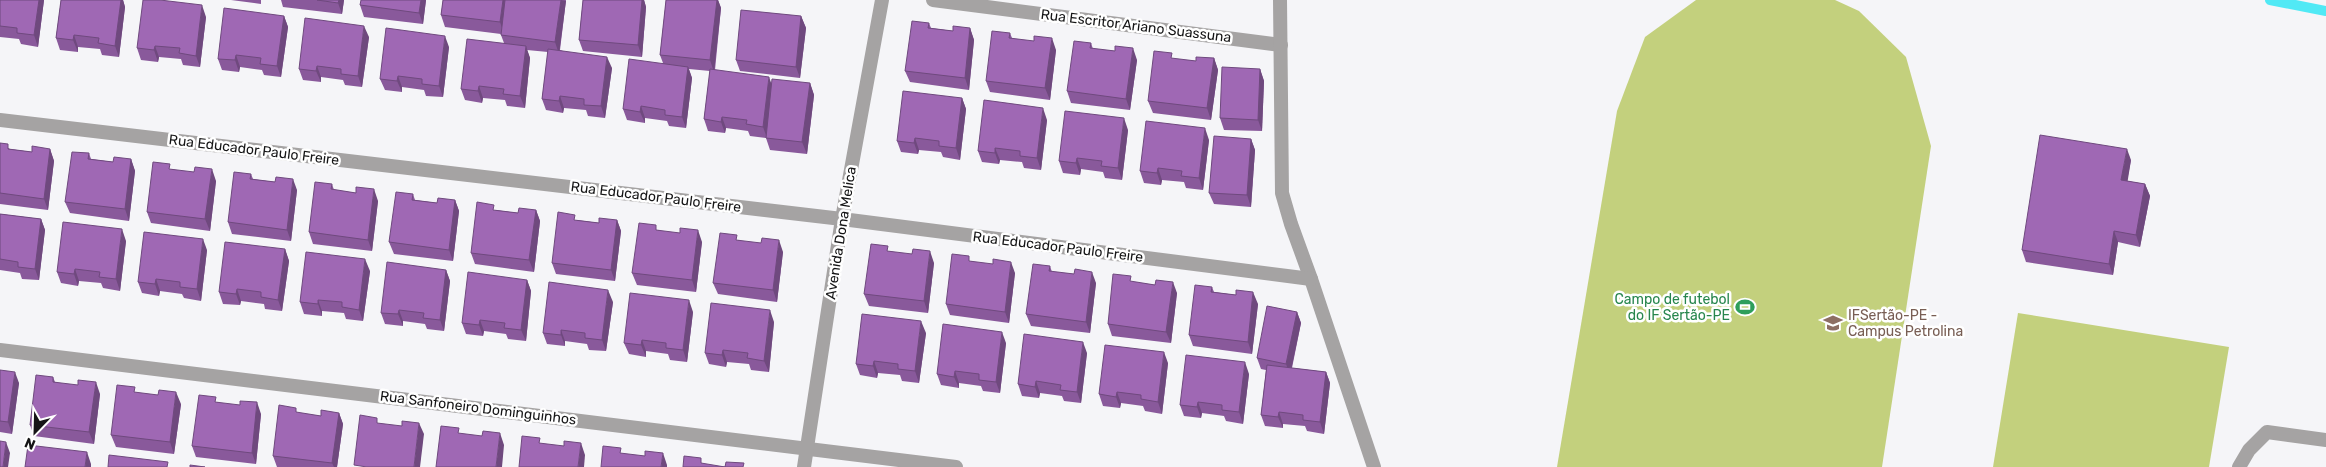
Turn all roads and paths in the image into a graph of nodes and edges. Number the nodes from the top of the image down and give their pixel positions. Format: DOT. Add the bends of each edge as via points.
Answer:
graph roads {
  1 [pos="882,0"];
  2 [pos="932,0"];
  3 [pos="1280,0"];
  4 [pos="1281,45"];
  5 [pos="0,120"];
  6 [pos="842,220"];
  7 [pos="1311,279"];
  8 [pos="0,350"];
  9 [pos="2326,440"];
  10 [pos="807,448"];
  11 [pos="804,467"];
  12 [pos="956,467"];
  13 [pos="1374,467"];
  14 [pos="2239,467"];
  1 -- 6 [label="street, Avenida Dona Melica"];
  2 -- 4 [label="street, Rua Escritor Ariano Suassuna"];
  3 -- 4 [label="street"];
  4 -- 7 [label="street" via="1282,193"];
  5 -- 6 [label="street, Rua Educador Paulo Freire"];
  6 -- 7 [label="street, Rua Educador Paulo Freire"];
  6 -- 10 [label="street, Avenida Dona Melica"];
  7 -- 13 [label="street"];
  8 -- 10 [label="street, Rua Sanfoneiro Dominguinhos"];
  9 -- 14 [label="street" via="2267,432 2248,450"];
  10 -- 11 [label="street, Avenida Dona Melica"];
  10 -- 12 [label="street, Rua Sanfoneiro Dominguinhos"];
}
